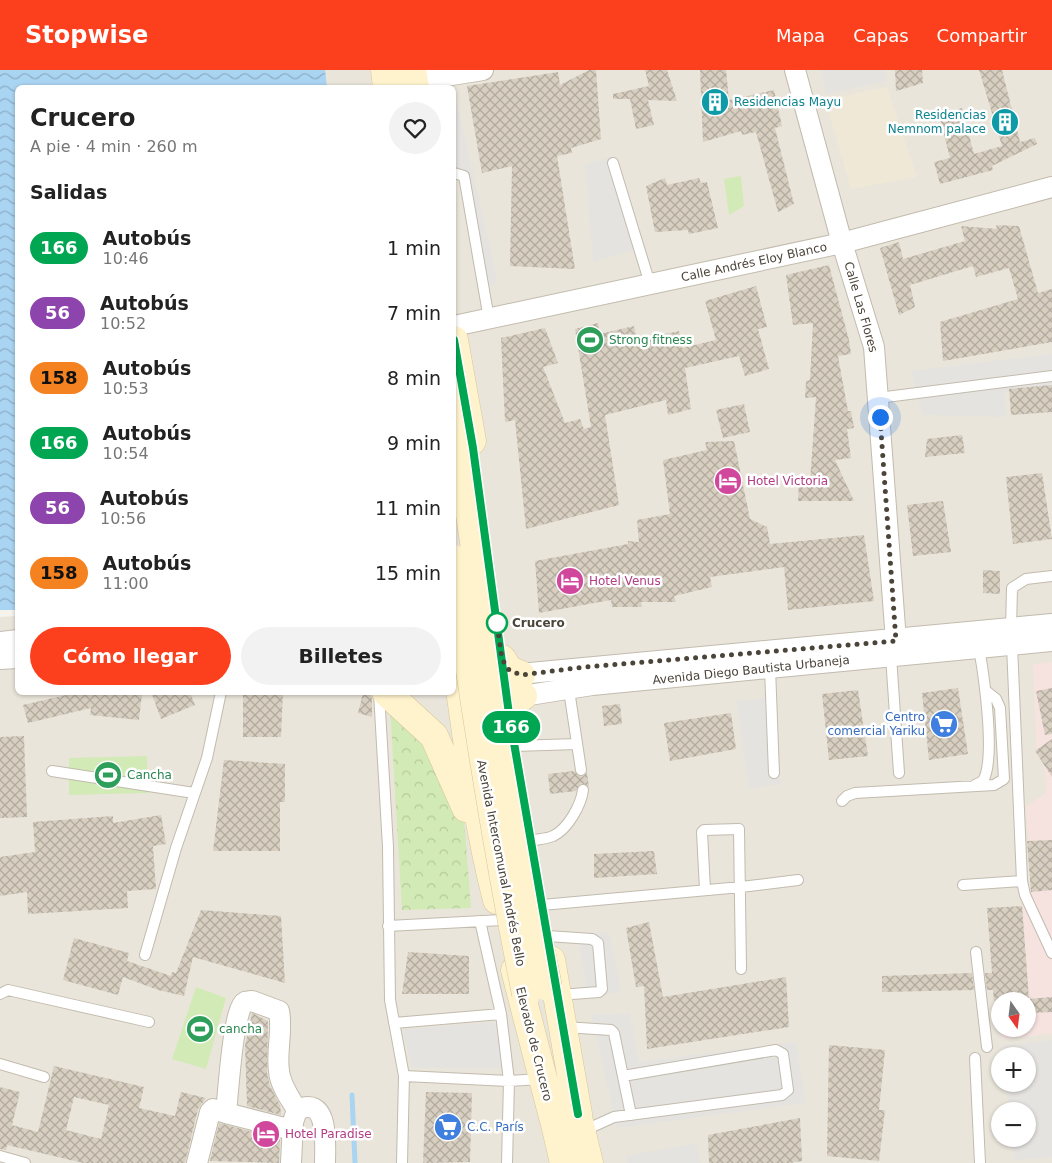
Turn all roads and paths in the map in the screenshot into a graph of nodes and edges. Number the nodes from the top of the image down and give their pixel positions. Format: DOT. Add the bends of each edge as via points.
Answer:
graph roads {
  1 [pos="385,70"];
  2 [pos="483,70"];
  3 [pos="794,70"];
  4 [pos="414,80"];
  5 [pos="387,85"];
  6 [pos="613,163"];
  7 [pos="456,174"];
  8 [pos="1052,187"];
  9 [pos="842,243"];
  10 [pos="650,284"];
  11 [pos="489,319"];
  12 [pos="456,326"];
  13 [pos="456,351"];
  14 [pos="1052,376"];
  15 [pos="878,398"];
  16 [pos="456,422"];
  17 [pos="456,574"];
  18 [pos="1052,576"];
  19 [pos="1052,624"];
  20 [pos="1011,637"];
  21 [pos="15,640"];
  22 [pos="1052,641"];
  23 [pos="0,642"];
  24 [pos="893,648"];
  25 [pos="979,648"];
  26 [pos="15,658"];
  27 [pos="0,659"];
  28 [pos="770,668"];
  29 [pos="456,676"];
  30 [pos="456,682"];
  31 [pos="511,686"];
  32 [pos="569,690"];
  33 [pos="986,691"];
  34 [pos="219,695"];
  35 [pos="379,695"];
  36 [pos="389,695"];
  37 [pos="577,744"];
  38 [pos="514,746"];
  39 [pos="581,770"];
  40 [pos="52,771"];
  41 [pos="899,773"];
  42 [pos="774,774"];
  43 [pos="974,786"];
  44 [pos="583,790"];
  45 [pos="194,793"];
  46 [pos="842,801"];
  47 [pos="530,841"];
  48 [pos="487,861"];
  49 [pos="798,880"];
  50 [pos="1022,881"];
  51 [pos="963,885"];
  52 [pos="741,888"];
  53 [pos="705,890"];
  54 [pos="542,904"];
  55 [pos="491,920"];
  56 [pos="388,926"];
  57 [pos="547,936"];
  58 [pos="976,952"];
  59 [pos="1052,953"];
  60 [pos="146,955"];
  61 [pos="741,969"];
  62 [pos="544,992"];
  63 [pos="0,994"];
  64 [pos="501,1014"];
  65 [pos="149,1022"];
  66 [pos="394,1022"];
  67 [pos="563,1027"];
  68 [pos="987,1047"];
  69 [pos="975,1058"];
  70 [pos="0,1064"];
  71 [pos="404,1076"];
  72 [pos="623,1076"];
  73 [pos="44,1077"];
  74 [pos="543,1078"];
  75 [pos="509,1081"];
  76 [pos="226,1113"];
  77 [pos="630,1115"];
  78 [pos="295,1120"];
  79 [pos="571,1121"];
  80 [pos="0,1156"];
  81 [pos="201,1162"];
  82 [pos="25,1163"];
  83 [pos="291,1163"];
  84 [pos="325,1163"];
  85 [pos="402,1163"];
  86 [pos="507,1163"];
  87 [pos="564,1163"];
  88 [pos="589,1163"];
  89 [pos="980,1163"];
  1 -- 5 [label="main road"];
  2 -- 4 [label="street"];
  3 -- 9 [label="street, Calle Las Flores"];
  6 -- 10 [label="lane"];
  7 -- 11 [label="lane" via="464,176"];
  8 -- 9 [label="street, Calle Andrés Eloy Blanco"];
  9 -- 10 [label="street, Calle Andrés Eloy Blanco"];
  9 -- 15 [label="street, Calle Las Flores" via="874,347"];
  10 -- 11 [label="street, Calle Andrés Eloy Blanco"];
  11 -- 12 [label="street, Calle Andrés Eloy Blanco"];
  13 -- 31 [label="main road"];
  14 -- 15 [label="lane"];
  15 -- 24 [label="street, Calle Las Flores"];
  16 -- 62 [label="main road, Avenida Intercomunal Andrés Bello, bridge"];
  17 -- 62 [label="main road, Avenida Intercomunal Andrés Bello, bridge" via="498,856"];
  18 -- 20 [label="lane" via="1026,579 1012,588"];
  19 -- 20 [label="street, Avenida Diego Bautista Urbaneja"];
  20 -- 22 [label="street, Avenida Diego Bautista Urbaneja"];
  20 -- 24 [label="street, Avenida Diego Bautista Urbaneja"];
  20 -- 25 [label="street, Avenida Diego Bautista Urbaneja"];
  20 -- 50 [label="lane"];
  21 -- 23 [label="street"];
  24 -- 25 [label="street, Avenida Diego Bautista Urbaneja"];
  24 -- 28 [label="street, Avenida Diego Bautista Urbaneja"];
  24 -- 31 [label="street, Avenida Diego Bautista Urbaneja" via="585,667"];
  24 -- 41 [label="lane"];
  25 -- 33 [label="lane"];
  26 -- 27 [label="street"];
  28 -- 32 [label="street, Avenida Diego Bautista Urbaneja"];
  28 -- 42 [label="lane"];
  29 -- 31 [label="street, Avenida Diego Bautista Urbaneja"];
  30 -- 48 [label="main road, Elevado de Crucero"];
  31 -- 32 [label="street, Avenida Diego Bautista Urbaneja"];
  31 -- 38 [label="main road"];
  32 -- 37 [label="lane"];
  33 -- 43 [label="lane" via="988,768 983,781"];
  33 -- 43 [label="lane" via="996,699 1000,708 1004,779 994,785"];
  34 -- 45 [label="lane" via="207,758"];
  35 -- 56 [label="lane" via="388,848"];
  36 -- 48 [label="main road" via="434,736 461,793"];
  37 -- 38 [label="lane"];
  37 -- 39 [label="lane"];
  38 -- 47 [label="main road"];
  40 -- 45 [label="lane"];
  43 -- 46 [label="lane" via="855,794"];
  44 -- 47 [label="lane" via="576,810 560,831 553,836"];
  45 -- 60 [label="lane"];
  47 -- 54 [label="main road"];
  48 -- 55 [label="main road, Elevado de Crucero"];
  49 -- 52 [label="lane"];
  50 -- 51 [label="lane"];
  50 -- 59 [label="lane" via="1025,895"];
  52 -- 53 [label="lane"];
  52 -- 53 [label="lane" via="741,832 735,829 704,830 701,836"];
  52 -- 61 [label="lane"];
  53 -- 54 [label="lane"];
  54 -- 57 [label="main road"];
  55 -- 56 [label="lane"];
  55 -- 64 [label="lane"];
  55 -- 74 [label="main road, Elevado de Crucero"];
  56 -- 66 [label="lane" via="390,1000"];
  57 -- 62 [label="main road"];
  57 -- 62 [label="lane" via="592,939 598,943 602,989 599,992"];
  58 -- 68 [label="lane"];
  62 -- 67 [label="main road"];
  62 -- 79 [label="main road, Avenida Intercomunal Andrés Bello"];
  63 -- 65 [label="lane" via="8,990"];
  64 -- 66 [label="lane"];
  64 -- 75 [label="lane"];
  66 -- 71 [label="lane"];
  67 -- 72 [label="lane" via="612,1030"];
  67 -- 79 [label="main road"];
  69 -- 89 [label="lane"];
  70 -- 73 [label="lane"];
  71 -- 75 [label="lane"];
  71 -- 85 [label="lane"];
  72 -- 77 [label="lane"];
  72 -- 77 [label="lane" via="776,1050 783,1054 788,1090 782,1095"];
  74 -- 75 [label="lane"];
  74 -- 79 [label="main road, Elevado de Crucero"];
  75 -- 86 [label="lane"];
  76 -- 78 [label="street"];
  76 -- 78 [label="street" via="240,1006 252,1001 279,1011 278,1069"];
  76 -- 81 [label="street" via="213,1109 210,1112"];
  77 -- 79 [label="lane"];
  78 -- 83 [label="street"];
  78 -- 84 [label="street" via="304,1107 313,1109 323,1119"];
  79 -- 87 [label="main road, Avenida Intercomunal Andrés Bello"];
  79 -- 88 [label="main road, Avenida Intercomunal Andrés Bello"];
  80 -- 82 [label="lane"];
}
